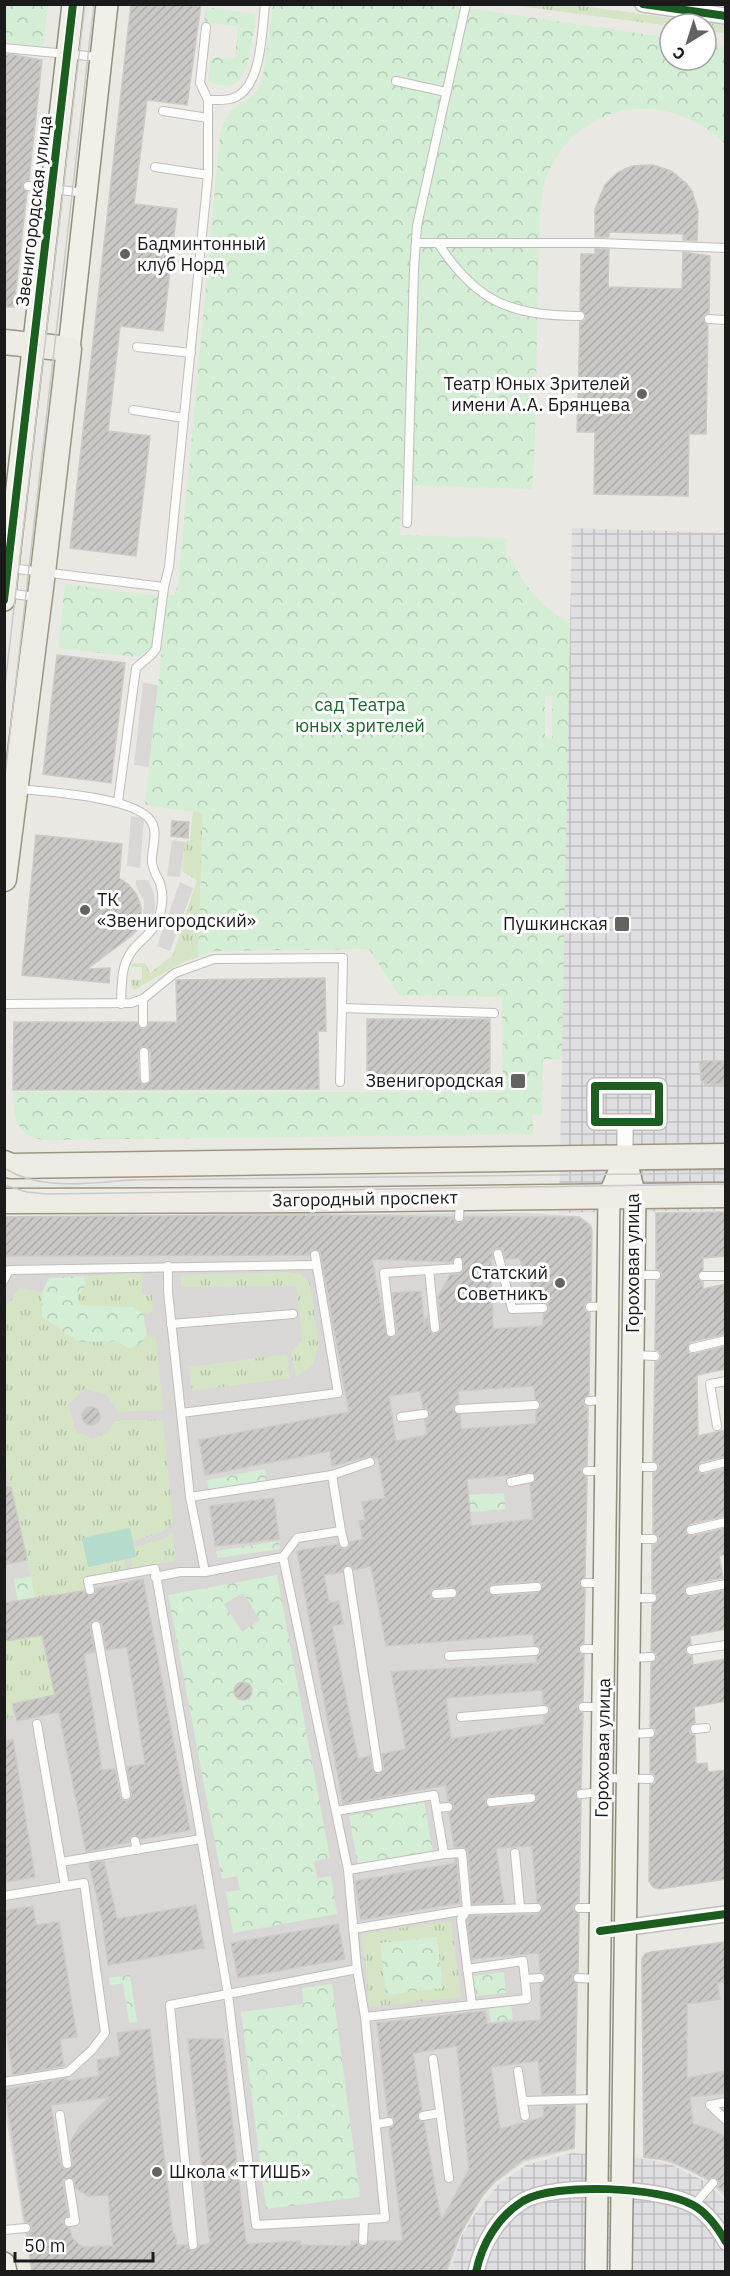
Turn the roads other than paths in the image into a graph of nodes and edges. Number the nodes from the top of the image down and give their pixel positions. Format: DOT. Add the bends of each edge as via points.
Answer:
graph roads {
  1 [pos="72,4"];
  2 [pos="107,4"];
  3 [pos="265,4"];
  4 [pos="466,4"];
  5 [pos="643,4"];
  6 [pos="726,16"];
  7 [pos="206,27"];
  8 [pos="4,48"];
  9 [pos="67,55"];
  10 [pos="101,58"];
  11 [pos="396,81"];
  12 [pos="446,92"];
  13 [pos="208,100"];
  14 [pos="163,111"];
  15 [pos="208,118"];
  16 [pos="155,167"];
  17 [pos="208,175"];
  18 [pos="28,186"];
  19 [pos="51,189"];
  20 [pos="86,193"];
  21 [pos="416,243"];
  22 [pos="438,243"];
  23 [pos="726,248"];
  24 [pos="580,316"];
  25 [pos="709,319"];
  26 [pos="726,320"];
  27 [pos="4,342"];
  28 [pos="34,345"];
  29 [pos="137,347"];
  30 [pos="69,349"];
  31 [pos="191,353"];
  32 [pos="133,410"];
  33 [pos="184,418"];
  34 [pos="407,523"];
  35 [pos="8,568"];
  36 [pos="43,572"];
  37 [pos="164,586"];
  38 [pos="5,595"];
  39 [pos="40,597"];
  40 [pos="11,788"];
  41 [pos="118,802"];
  42 [pos="8,820"];
  43 [pos="4,879"];
  44 [pos="143,999"];
  45 [pos="4,1004"];
  46 [pos="121,1004"];
  47 [pos="342,1008"];
  48 [pos="494,1012"];
  49 [pos="143,1023"];
  50 [pos="144,1052"];
  51 [pos="145,1079"];
  52 [pos="340,1082"];
  53 [pos="625,1122"];
  54 [pos="726,1156"];
  55 [pos="625,1157"];
  56 [pos="6,1165"];
  57 [pos="726,1195"];
  58 [pos="609,1196"];
  59 [pos="635,1196"];
  60 [pos="4,1201"];
  61 [pos="498,1254"];
  62 [pos="315,1255"];
  63 [pos="458,1262"];
  64 [pos="315,1265"];
  65 [pos="168,1266"];
  66 [pos="429,1270"];
  67 [pos="634,1275"];
  68 [pos="656,1275"];
  69 [pos="703,1276"];
  70 [pos="726,1276"];
  71 [pos="4,1280"];
  72 [pos="543,1308"];
  73 [pos="293,1314"];
  74 [pos="171,1324"];
  75 [pos="435,1328"];
  76 [pos="391,1332"];
  77 [pos="726,1340"];
  78 [pos="693,1348"];
  79 [pos="633,1355"];
  80 [pos="655,1356"];
  81 [pos="726,1381"];
  82 [pos="535,1404"];
  83 [pos="459,1409"];
  84 [pos="181,1413"];
  85 [pos="424,1414"];
  86 [pos="401,1417"];
  87 [pos="717,1426"];
  88 [pos="370,1462"];
  89 [pos="726,1462"];
  90 [pos="632,1467"];
  91 [pos="653,1467"];
  92 [pos="703,1468"];
  93 [pos="332,1475"];
  94 [pos="530,1478"];
  95 [pos="511,1482"];
  96 [pos="190,1497"];
  97 [pos="726,1522"];
  98 [pos="691,1530"];
  99 [pos="341,1531"];
  100 [pos="631,1539"];
  101 [pos="652,1539"];
  102 [pos="344,1543"];
  103 [pos="283,1557"];
  104 [pos="348,1571"];
  105 [pos="205,1572"];
  106 [pos="155,1577"];
  107 [pos="726,1584"];
  108 [pos="537,1587"];
  109 [pos="90,1590"];
  110 [pos="494,1590"];
  111 [pos="690,1591"];
  112 [pos="452,1593"];
  113 [pos="436,1594"];
  114 [pos="630,1598"];
  115 [pos="652,1598"];
  116 [pos="96,1626"];
  117 [pos="726,1644"];
  118 [pos="691,1650"];
  119 [pos="535,1651"];
  120 [pos="449,1656"];
  121 [pos="630,1658"];
  122 [pos="651,1658"];
  123 [pos="544,1710"];
  124 [pos="460,1717"];
  125 [pos="38,1724"];
  126 [pos="705,1728"];
  127 [pos="695,1729"];
  128 [pos="650,1733"];
  129 [pos="628,1734"];
  130 [pos="378,1768"];
  131 [pos="628,1779"];
  132 [pos="650,1779"];
  133 [pos="602,1785"];
  134 [pos="581,1794"];
  135 [pos="126,1795"];
  136 [pos="531,1798"];
  137 [pos="491,1802"];
  138 [pos="448,1807"];
  139 [pos="437,1808"];
  140 [pos="336,1811"];
  141 [pos="201,1839"];
  142 [pos="135,1840"];
  143 [pos="136,1850"];
  144 [pos="515,1853"];
  145 [pos="444,1854"];
  146 [pos="61,1862"];
  147 [pos="348,1870"];
  148 [pos="64,1886"];
  149 [pos="4,1896"];
  150 [pos="520,1907"];
  151 [pos="537,1908"];
  152 [pos="579,1908"];
  153 [pos="601,1908"];
  154 [pos="467,1910"];
  155 [pos="726,1914"];
  156 [pos="626,1928"];
  157 [pos="353,1929"];
  158 [pos="600,1931"];
  159 [pos="357,1969"];
  160 [pos="467,1969"];
  161 [pos="540,1978"];
  162 [pos="578,1978"];
  163 [pos="525,1979"];
  164 [pos="600,1979"];
  165 [pos="228,1994"];
  166 [pos="472,2005"];
  167 [pos="365,2017"];
  168 [pos="433,2059"];
  169 [pos="518,2071"];
  170 [pos="4,2082"];
  171 [pos="598,2099"];
  172 [pos="523,2101"];
  173 [pos="726,2102"];
  174 [pos="441,2113"];
  175 [pos="60,2115"];
  176 [pos="423,2116"];
  177 [pos="525,2116"];
  178 [pos="726,2120"];
  179 [pos="388,2122"];
  180 [pos="376,2124"];
  181 [pos="67,2164"];
  182 [pos="449,2178"];
  183 [pos="69,2183"];
  184 [pos="713,2183"];
  185 [pos="597,2190"];
  186 [pos="623,2191"];
  187 [pos="694,2205"];
  188 [pos="364,2220"];
  189 [pos="69,2222"];
  190 [pos="26,2228"];
  191 [pos="4,2230"];
  192 [pos="363,2241"];
  193 [pos="726,2242"];
  194 [pos="192,2245"];
  195 [pos="4,2263"];
  196 [pos="6,2271"];
  197 [pos="476,2271"];
  198 [pos="596,2271"];
  199 [pos="621,2271"];
  1 -- 9 [label="main road, Звенигородская улица"];
  2 -- 10 [label="main road"];
  3 -- 13 [label="lane" via="256,69 249,85 237,97"];
  4 -- 12 [label="lane"];
  5 -- 6 [label="street"];
  7 -- 13 [label="lane" via="200,83"];
  8 -- 9 [label="lane"];
  9 -- 10 [label="lane"];
  9 -- 19 [label="main road, Звенигородская улица"];
  10 -- 20 [label="main road"];
  11 -- 12 [label="lane"];
  12 -- 21 [label="lane"];
  13 -- 15 [label="lane"];
  14 -- 15 [label="lane"];
  15 -- 17 [label="lane"];
  16 -- 17 [label="lane"];
  17 -- 31 [label="lane"];
  18 -- 19 [label="lane"];
  19 -- 20 [label="lane"];
  19 -- 28 [label="main road, Звенигородская улица"];
  20 -- 30 [label="main road"];
  21 -- 22 [label="lane"];
  21 -- 34 [label="lane"];
  22 -- 23 [label="lane"];
  22 -- 24 [label="lane" via="454,268 479,291 513,309"];
  25 -- 26 [label="lane"];
  27 -- 28 [label="main road"];
  28 -- 30 [label="main road"];
  28 -- 35 [label="main road, Звенигородская улица"];
  29 -- 31 [label="lane"];
  30 -- 36 [label="main road"];
  31 -- 33 [label="lane"];
  32 -- 33 [label="lane"];
  33 -- 37 [label="lane"];
  35 -- 36 [label="lane"];
  35 -- 38 [label="main road, Звенигородская улица"];
  36 -- 37 [label="lane"];
  36 -- 39 [label="main road"];
  37 -- 41 [label="lane" via="156,649 136,668"];
  38 -- 39 [label="lane"];
  39 -- 40 [label="main road"];
  40 -- 41 [label="lane"];
  40 -- 42 [label="main road"];
  41 -- 46 [label="lane" via="135,807 152,822 154,872 163,896 158,921 125,959"];
  42 -- 43 [label="main road"];
  44 -- 46 [label="lane"];
  44 -- 47 [label="lane" via="175,973 214,959 343,958"];
  44 -- 49 [label="lane"];
  45 -- 46 [label="lane"];
  47 -- 48 [label="lane"];
  47 -- 52 [label="lane"];
  50 -- 51 [label="lane"];
  53 -- 53 [label="street" via="659,1122 659,1086 595,1086 595,1122"];
  53 -- 55 [label="street"];
  54 -- 55 [label="main road"];
  55 -- 56 [label="main road"];
  55 -- 58 [label="main road, Гороховая улица"];
  55 -- 59 [label="main road, Гороховая улица"];
  57 -- 59 [label="main road, Загородный проспект"];
  58 -- 59 [label="main road, Загородный проспект"];
  58 -- 60 [label="main road, Загородный проспект" via="460,1208"];
  58 -- 133 [label="main road, Гороховая улица" via="599,1306 593,1707"];
  59 -- 67 [label="main road, Гороховая улица"];
  61 -- 72 [label="lane" via="512,1309"];
  62 -- 64 [label="lane"];
  63 -- 66 [label="lane" via="458,1268"];
  64 -- 65 [label="lane"];
  64 -- 84 [label="lane" via="338,1393"];
  65 -- 71 [label="lane" via="9,1270"];
  65 -- 74 [label="lane"];
  66 -- 75 [label="lane"];
  66 -- 76 [label="lane" via="384,1273"];
  67 -- 68 [label="lane"];
  67 -- 79 [label="main road, Гороховая улица"];
  69 -- 70 [label="lane"];
  73 -- 74 [label="lane"];
  74 -- 84 [label="lane"];
  77 -- 78 [label="lane"];
  79 -- 80 [label="lane"];
  79 -- 90 [label="main road, Гороховая улица"];
  81 -- 87 [label="lane" via="710,1384"];
  82 -- 83 [label="lane"];
  84 -- 96 [label="lane"];
  85 -- 86 [label="lane"];
  88 -- 93 [label="lane"];
  89 -- 92 [label="lane"];
  90 -- 91 [label="lane"];
  90 -- 100 [label="main road, Гороховая улица"];
  93 -- 96 [label="lane"];
  93 -- 99 [label="lane"];
  94 -- 95 [label="lane"];
  96 -- 105 [label="lane"];
  97 -- 98 [label="lane"];
  99 -- 102 [label="lane"];
  99 -- 103 [label="lane" via="297,1538"];
  100 -- 101 [label="lane"];
  100 -- 114 [label="main road, Гороховая улица"];
  103 -- 105 [label="lane"];
  103 -- 140 [label="lane"];
  104 -- 130 [label="lane"];
  105 -- 106 [label="lane"];
  106 -- 109 [label="lane" via="154,1569 88,1581"];
  106 -- 141 [label="lane"];
  107 -- 111 [label="lane"];
  108 -- 110 [label="lane"];
  112 -- 113 [label="lane"];
  114 -- 115 [label="lane"];
  114 -- 121 [label="main road, Гороховая улица"];
  116 -- 135 [label="lane"];
  117 -- 118 [label="lane"];
  119 -- 120 [label="lane"];
  121 -- 122 [label="lane"];
  121 -- 129 [label="main road, Гороховая улица"];
  123 -- 124 [label="lane"];
  125 -- 146 [label="lane"];
  126 -- 127 [label="lane"];
  128 -- 129 [label="lane"];
  129 -- 131 [label="main road, Гороховая улица"];
  131 -- 132 [label="lane"];
  131 -- 133 [label="lane"];
  131 -- 156 [label="main road, Гороховая улица"];
  133 -- 134 [label="lane"];
  133 -- 153 [label="main road, Гороховая улица"];
  136 -- 137 [label="lane"];
  138 -- 139 [label="lane"];
  139 -- 140 [label="lane" via="435,1795 385,1800"];
  139 -- 145 [label="lane"];
  140 -- 147 [label="lane"];
  141 -- 143 [label="lane"];
  141 -- 165 [label="lane"];
  142 -- 143 [label="lane"];
  143 -- 146 [label="lane"];
  144 -- 150 [label="lane"];
  145 -- 147 [label="lane"];
  145 -- 154 [label="lane" via="462,1853"];
  146 -- 148 [label="lane"];
  147 -- 157 [label="lane"];
  148 -- 149 [label="lane"];
  148 -- 170 [label="lane" via="84,1883 105,2033 68,2072"];
  150 -- 151 [label="lane"];
  150 -- 154 [label="lane"];
  152 -- 153 [label="lane"];
  153 -- 158 [label="main road, Гороховая улица"];
  154 -- 157 [label="lane"];
  154 -- 160 [label="lane" via="461,1919"];
  155 -- 156 [label="street"];
  156 -- 158 [label="street"];
  156 -- 186 [label="main road, Гороховая улица"];
  157 -- 159 [label="lane"];
  158 -- 164 [label="main road, Гороховая улица"];
  159 -- 165 [label="lane"];
  159 -- 167 [label="lane"];
  160 -- 163 [label="lane" via="523,1962"];
  160 -- 166 [label="lane"];
  161 -- 163 [label="lane"];
  162 -- 164 [label="lane"];
  163 -- 166 [label="lane" via="527,1999"];
  164 -- 171 [label="main road, Гороховая улица"];
  165 -- 188 [label="lane" via="256,2225"];
  165 -- 194 [label="lane" via="170,2005"];
  166 -- 167 [label="lane"];
  167 -- 180 [label="lane"];
  168 -- 174 [label="lane"];
  169 -- 172 [label="lane"];
  171 -- 172 [label="lane"];
  171 -- 185 [label="main road, Гороховая улица"];
  172 -- 177 [label="lane"];
  173 -- 178 [label="lane" via="710,2105"];
  174 -- 176 [label="lane"];
  174 -- 182 [label="lane"];
  175 -- 181 [label="lane"];
  179 -- 180 [label="lane"];
  180 -- 188 [label="lane" via="385,2218"];
  183 -- 189 [label="lane" via="75,2221"];
  184 -- 187 [label="lane"];
  185 -- 186 [label="street"];
  185 -- 197 [label="street" via="556,2191 525,2200 497,2225"];
  185 -- 198 [label="main road, Гороховая улица"];
  186 -- 187 [label="street" via="670,2195"];
  186 -- 199 [label="main road, Гороховая улица"];
  187 -- 193 [label="street" via="709,2217"];
  188 -- 192 [label="lane"];
  190 -- 191 [label="lane"];
  195 -- 196 [label="main road"];
}
